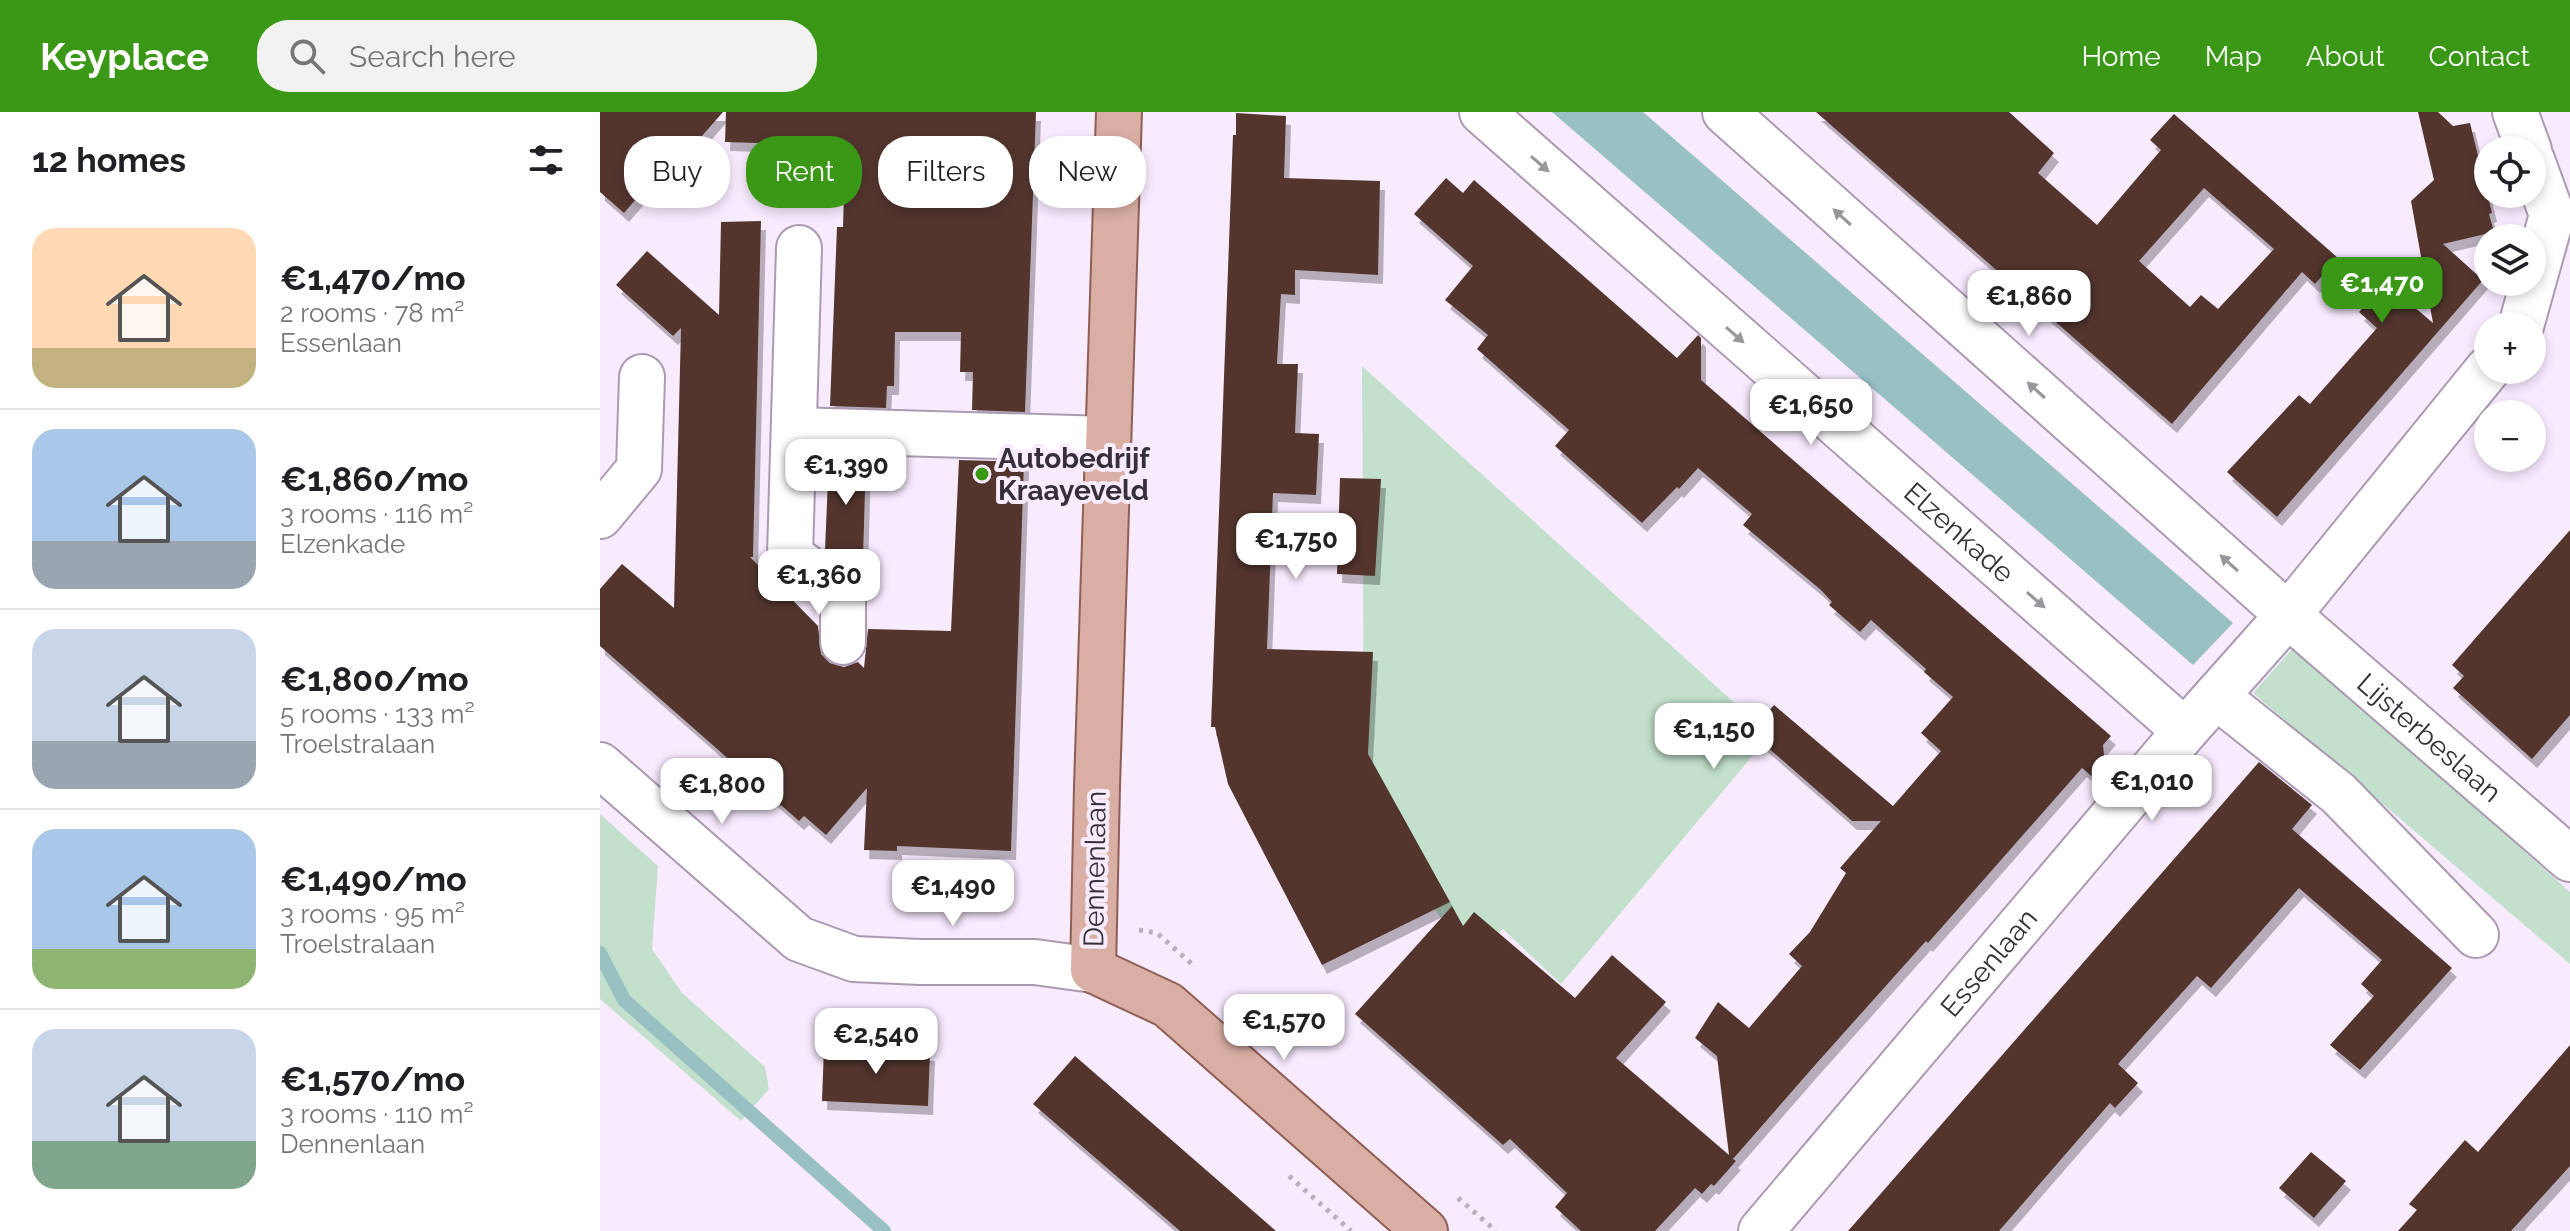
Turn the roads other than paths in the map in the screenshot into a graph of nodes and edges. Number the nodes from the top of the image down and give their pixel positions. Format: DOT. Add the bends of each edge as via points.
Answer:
graph roads {
  1 [pos="1119,112"];
  2 [pos="1482,112"];
  3 [pos="1725,112"];
  4 [pos="2515,112"];
  5 [pos="2524,136"];
  6 [pos="2546,198"];
  7 [pos="799,248"];
  8 [pos="2525,312"];
  9 [pos="642,377"];
  10 [pos="2476,384"];
  11 [pos="794,430"];
  12 [pos="1108,439"];
  13 [pos="600,516"];
  14 [pos="2288,615"];
  15 [pos="843,642"];
  16 [pos="2216,696"];
  17 [pos="2185,731"];
  18 [pos="600,765"];
  19 [pos="2570,859"];
  20 [pos="2476,935"];
  21 [pos="1093,970"];
  22 [pos="1425,1231"];
  23 [pos="1761,1231"];
  1 -- 12 [label="main road, Dennenlaan"];
  2 -- 17 [label="street, Elzenkade, one-way"];
  14 -- 3 [label="street, one-way"];
  4 -- 5 [label="street"];
  6 -- 8 [label="street" via="2552,215"];
  7 -- 11 [label="street"];
  9 -- 13 [label="street" via="639,469"];
  10 -- 14 [label="street, Essenlaan"];
  11 -- 12 [label="street"];
  11 -- 15 [label="street" via="790,555 843,595"];
  12 -- 21 [label="main road, Dennenlaan"];
  14 -- 16 [label="street, Essenlaan"];
  14 -- 19 [label="street, Lijsterbeslaan"];
  16 -- 17 [label="street, Essenlaan"];
  16 -- 20 [label="street" via="2339,794"];
  17 -- 23 [label="street, Essenlaan"];
  18 -- 21 [label="street" via="799,939 854,959 1035,962"];
  21 -- 22 [label="main road, Dennenlaan" via="1168,1005"];
}
